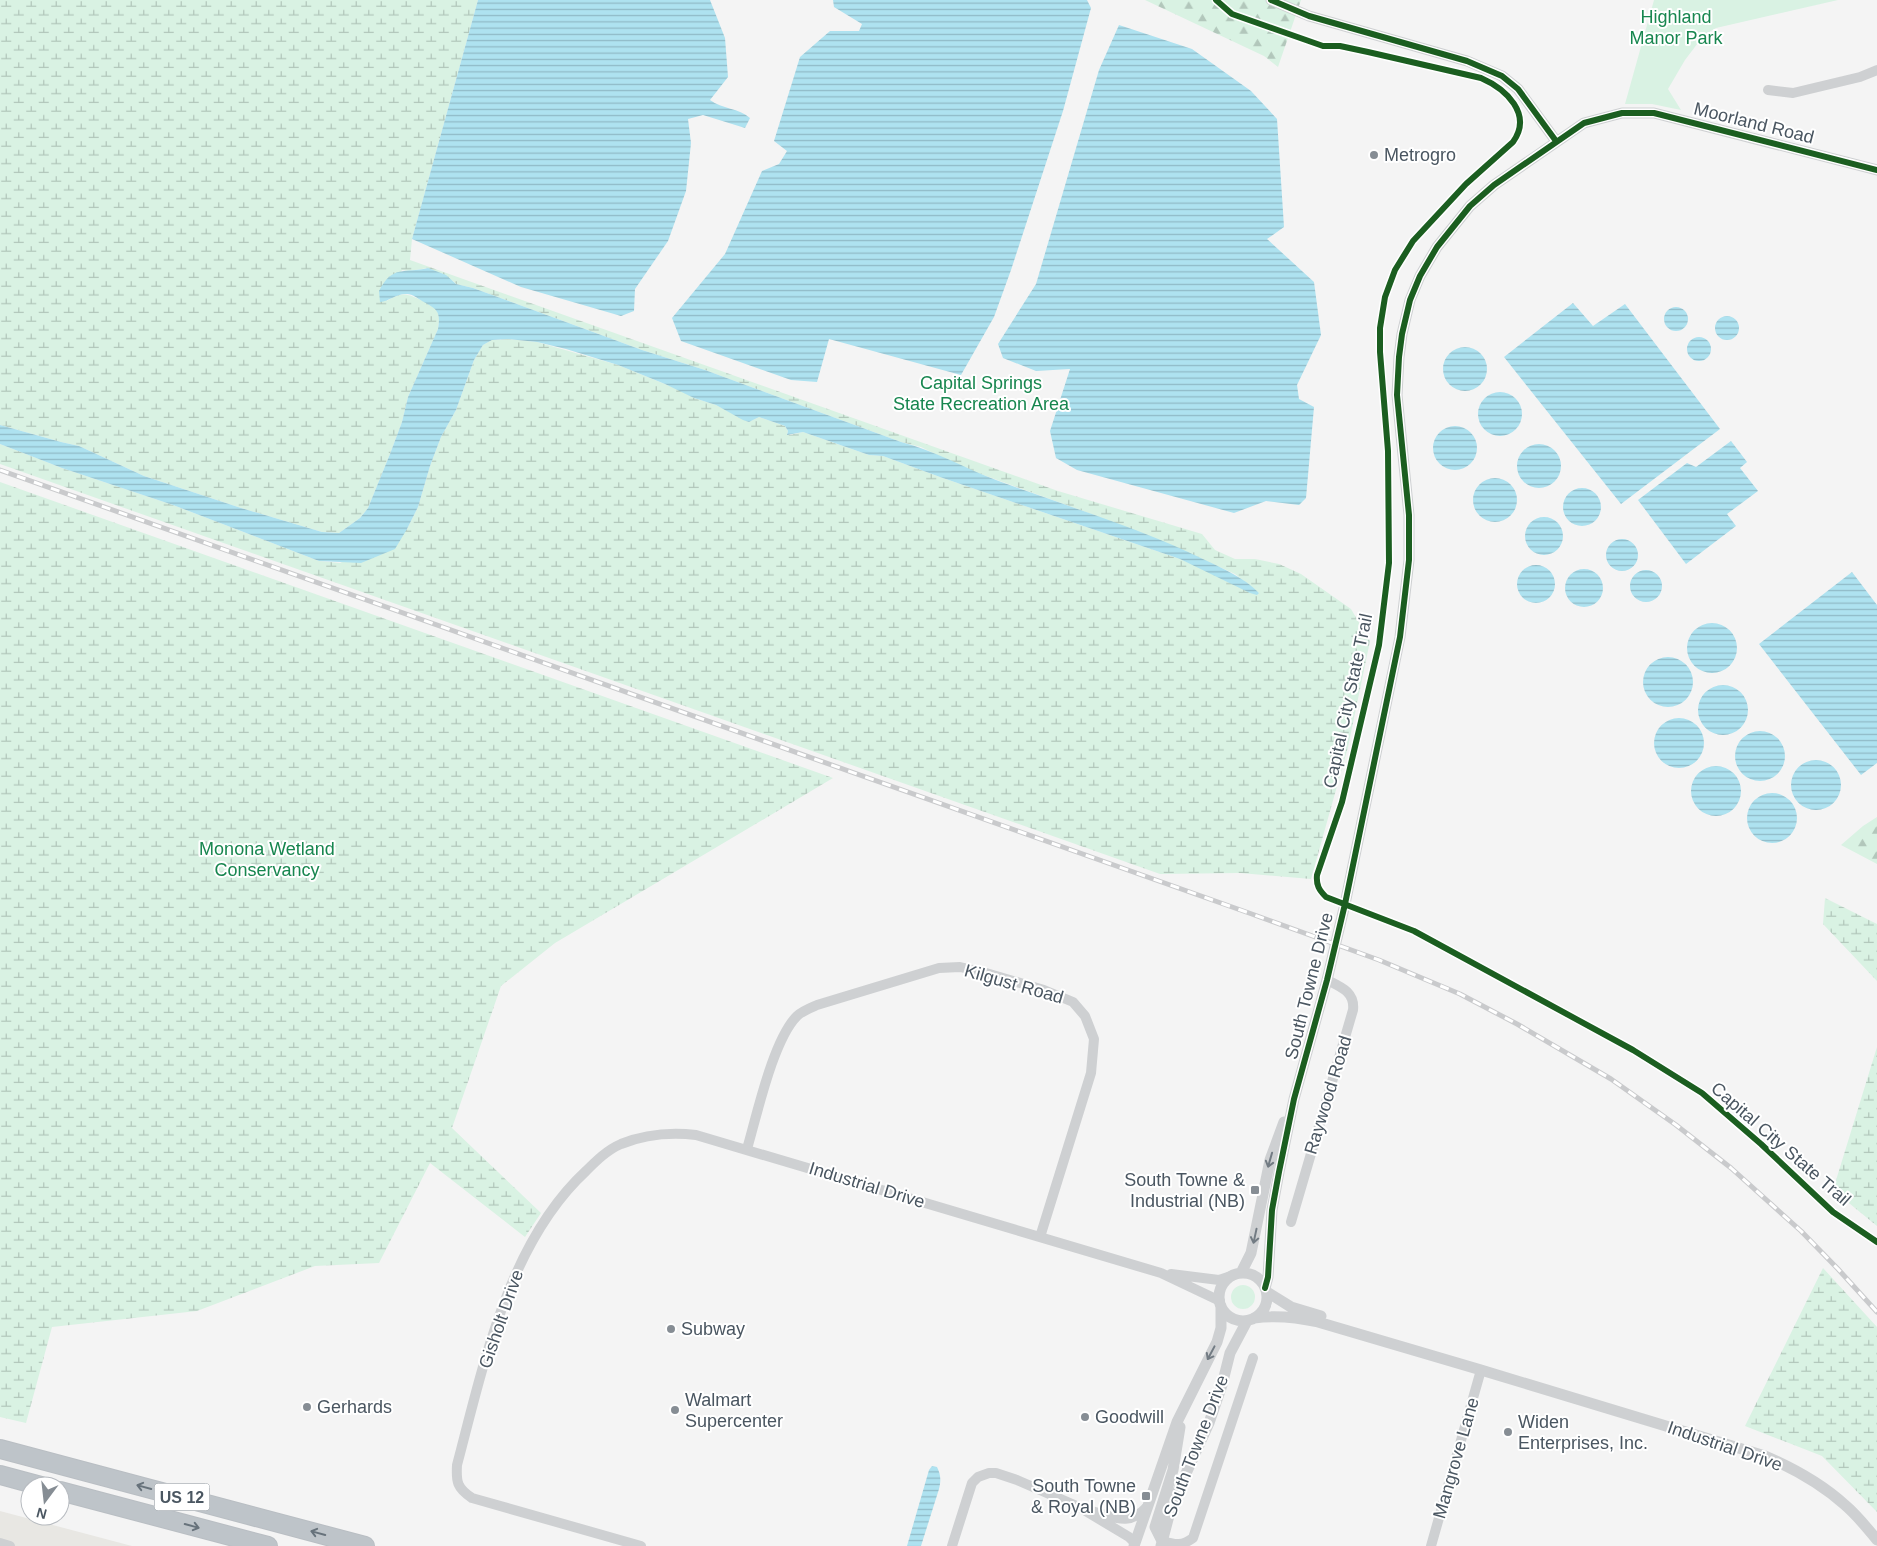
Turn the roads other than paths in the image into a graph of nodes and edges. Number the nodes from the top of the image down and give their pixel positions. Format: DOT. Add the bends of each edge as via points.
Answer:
graph roads {
  1 [pos="1271,0"];
  2 [pos="1877,70"];
  3 [pos="1768,90"];
  4 [pos="1556,142"];
  5 [pos="1877,170"];
  6 [pos="1327,980"];
  7 [pos="1294,1098"];
  8 [pos="747,1149"];
  9 [pos="580,1176"];
  10 [pos="1291,1222"];
  11 [pos="1040,1238"];
  12 [pos="1161,1273"];
  13 [pos="1238,1274"];
  14 [pos="1266,1290"];
  15 [pos="1221,1304"];
  16 [pos="1250,1320"];
  17 [pos="1350,1332"];
  18 [pos="1253,1358"];
  19 [pos="1481,1370"];
  20 [pos="1182,1410"];
  21 [pos="0,1449"];
  22 [pos="0,1475"];
  23 [pos="20,1480"];
  24 [pos="70,1494"];
  25 [pos="1079,1507"];
  26 [pos="1147,1508"];
  27 [pos="1877,1540"];
  28 [pos="0,1543"];
  29 [pos="1162,1543"];
  30 [pos="1134,1545"];
  31 [pos="10,1546"];
  32 [pos="268,1546"];
  33 [pos="365,1546"];
  34 [pos="641,1546"];
  35 [pos="952,1546"];
  36 [pos="1431,1546"];
  1 -- 4 [label="street" via="1309,16 1495,72 1518,89"];
  2 -- 3 [label="street" via="1794,93"];
  4 -- 5 [label="street, Moorland Road" via="1584,124 1622,114 1654,114"];
  4 -- 6 [label="street, South Towne Drive" via="1494,185 1470,206 1436,247 1410,300 1400,349 1397,394 1409,515 1400,637"];
  6 -- 7 [label="street, South Towne Drive"];
  6 -- 10 [label="street, Raywood Road" via="1348,992 1352,997 1353,1010"];
  7 -- 13 [label="street, South Towne Drive, one-way" via="1270,1160 1251,1253"];
  7 -- 14 [label="street, South Towne Drive" via="1272,1210"];
  8 -- 9 [label="street, Industrial Drive" via="696,1135 655,1134 620,1144"];
  8 -- 11 [label="street, Industrial Drive"];
  8 -- 11 [label="street, Kilgust Road" via="775,1055 789,1025 801,1012 939,968 960,967 986,972 1073,1002 1086,1016 1094,1039 1091,1073"];
  9 -- 34 [label="street, Gisholt Drive" via="534,1238 508,1291 468,1425 456,1479 460,1488 472,1498"];
  11 -- 12 [label="street, Industrial Drive"];
  12 -- 13 [label="street, Industrial Drive" via="1219,1280"];
  12 -- 15 [label="street, Industrial Drive"];
  13 -- 14 [label="street" via="1254,1276"];
  13 -- 15 [label="street" via="1224,1283"];
  14 -- 16 [label="street" via="1264,1310"];
  14 -- 17 [label="street, Industrial Drive" via="1290,1307 1334,1320"];
  15 -- 16 [label="street" via="1232,1318"];
  15 -- 20 [label="street, South Towne Drive, one-way" via="1221,1328 1217,1342"];
  16 -- 17 [label="street, Industrial Drive" via="1298,1317"];
  16 -- 29 [label="street, South Towne Drive" via="1230,1353 1209,1423 1172,1504"];
  17 -- 19 [label="street, Industrial Drive"];
  18 -- 29 [label="street" via="1193,1538 1187,1544"];
  19 -- 27 [label="street, Industrial Drive" via="1735,1446 1780,1463 1835,1496"];
  19 -- 36 [label="street, Mangrove Lane"];
  20 -- 26 [label="street, South Towne Drive"];
  20 -- 29 [label="street" via="1173,1470 1155,1527"];
  33 -- 21 [label="highway, US 12, one-way"];
  22 -- 23 [label="highway"];
  24 -- 32 [label="highway, US 12, one-way"];
  25 -- 26 [label="street" via="1129,1519"];
  25 -- 30 [label="street" via="1130,1537"];
  25 -- 35 [label="street" via="1017,1480 996,1473 983,1474 976,1478 968,1493"];
  26 -- 30 [label="street, South Towne Drive"];
  28 -- 31 [label="street"];
}
